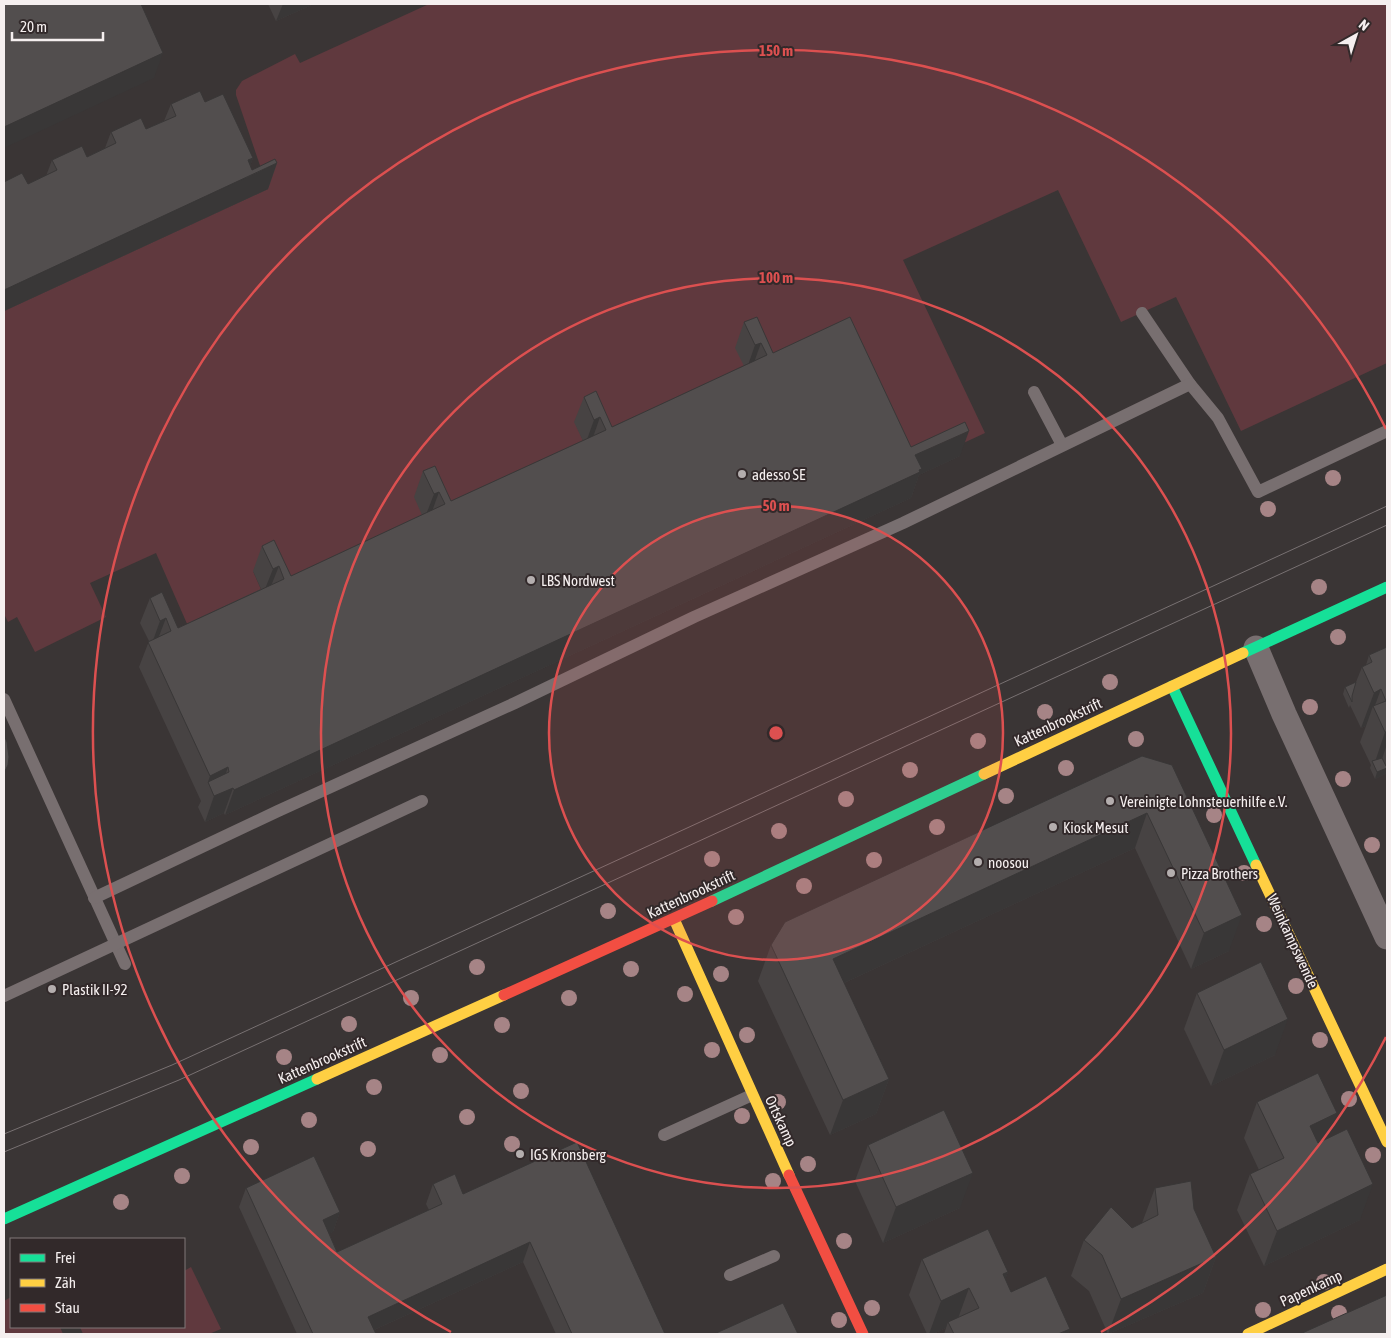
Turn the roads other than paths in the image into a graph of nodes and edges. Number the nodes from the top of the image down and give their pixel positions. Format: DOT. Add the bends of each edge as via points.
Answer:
graph roads {
  1 [pos="1142,313"];
  2 [pos="1190,384"];
  3 [pos="1034,392"];
  4 [pos="1387,431"];
  5 [pos="1062,445"];
  6 [pos="1387,587"];
  7 [pos="1256,648"];
  8 [pos="1172,686"];
  9 [pos="4,699"];
  10 [pos="422,801"];
  11 [pos="94,898"];
  12 [pos="674,919"];
  13 [pos="1387,937"];
  14 [pos="116,945"];
  15 [pos="125,964"];
  16 [pos="4,996"];
  17 [pos="752,1095"];
  18 [pos="664,1135"];
  19 [pos="1387,1142"];
  20 [pos="4,1219"];
  21 [pos="774,1256"];
  22 [pos="1387,1269"];
  23 [pos="730,1275"];
  24 [pos="863,1334"];
  25 [pos="1248,1334"];
  1 -- 2 [label="lane"];
  2 -- 4 [label="lane" via="1218,418 1258,492"];
  2 -- 5 [label="lane"];
  3 -- 5 [label="lane"];
  5 -- 11 [label="lane" via="903,523 694,617"];
  6 -- 7 [label="main road, Kattenbrookstrift"];
  7 -- 8 [label="main road, Kattenbrookstrift"];
  7 -- 13 [label="street"];
  8 -- 12 [label="main road, Kattenbrookstrift"];
  8 -- 19 [label="main road, Weinkampswende"];
  9 -- 11 [label="lane"];
  10 -- 14 [label="lane"];
  11 -- 14 [label="lane"];
  12 -- 17 [label="main road, Ortskamp"];
  12 -- 20 [label="main road, Kattenbrookstrift"];
  14 -- 15 [label="lane"];
  14 -- 16 [label="lane"];
  17 -- 18 [label="lane"];
  17 -- 24 [label="main road, Ortskamp"];
  21 -- 23 [label="lane"];
  22 -- 25 [label="main road, Papenkamp"];
}
